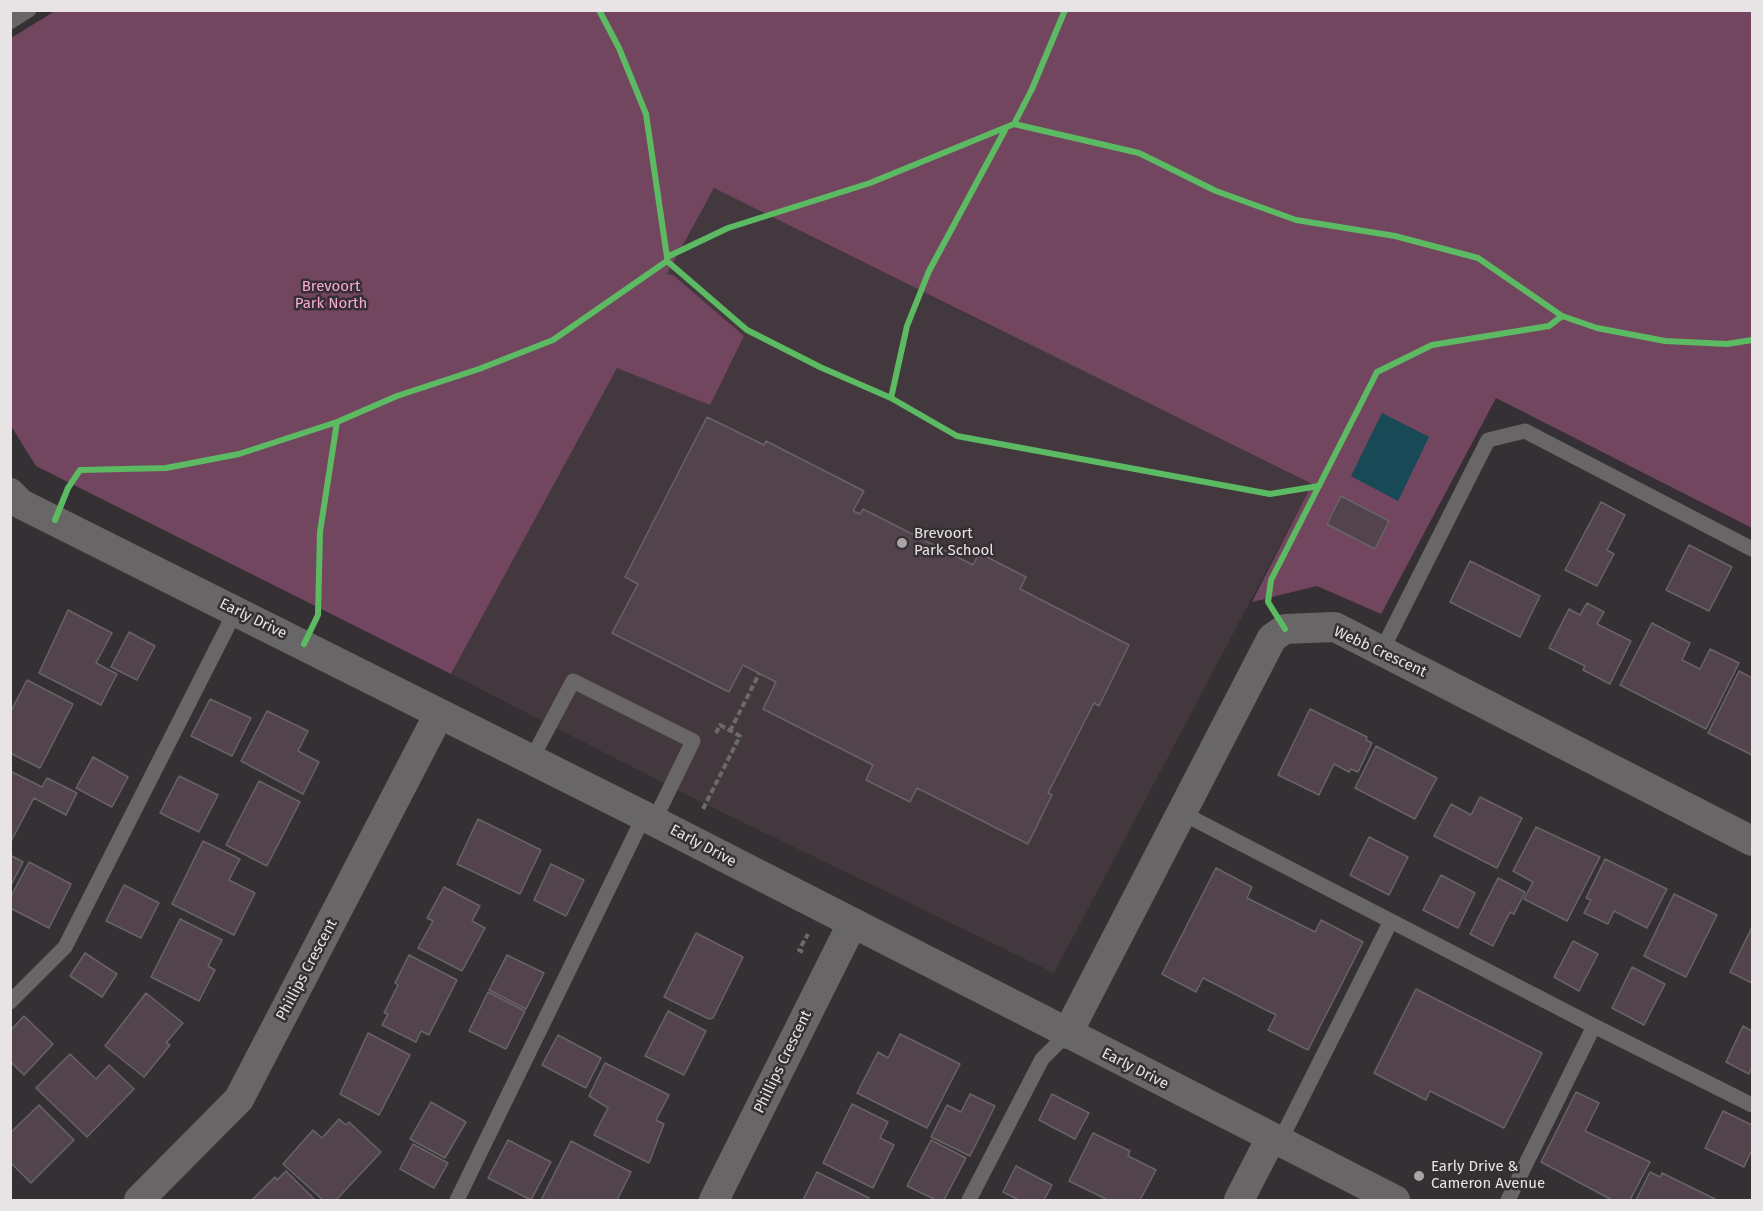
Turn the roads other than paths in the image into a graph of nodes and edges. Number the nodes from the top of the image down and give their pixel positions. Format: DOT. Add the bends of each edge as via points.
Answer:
graph roads {
  1 [pos="29,10"];
  2 [pos="10,22"];
  3 [pos="14,508"];
  4 [pos="1752,549"];
  5 [pos="236,610"];
  6 [pos="1382,650"];
  7 [pos="440,714"];
  8 [pos="531,760"];
  9 [pos="1182,813"];
  10 [pos="649,819"];
  11 [pos="1752,841"];
  12 [pos="1391,921"];
  13 [pos="852,924"];
  14 [pos="10,1002"];
  15 [pos="1594,1026"];
  16 [pos="1067,1034"];
  17 [pos="1752,1105"];
  18 [pos="1275,1141"];
  19 [pos="139,1200"];
  20 [pos="457,1200"];
  21 [pos="714,1200"];
  22 [pos="969,1200"];
  23 [pos="1239,1200"];
  24 [pos="1395,1200"];
  25 [pos="1508,1200"];
  1 -- 2 [label="lane"];
  3 -- 5 [label="street, Early Drive"];
  4 -- 6 [label="lane" via="1525,431 1488,440"];
  5 -- 7 [label="street, Early Drive"];
  5 -- 14 [label="lane" via="65,947"];
  6 -- 9 [label="street, Webb Crescent" via="1335,627 1285,629 1272,638"];
  6 -- 11 [label="street, Webb Crescent"];
  7 -- 8 [label="street, Early Drive"];
  7 -- 19 [label="street, Phillips Crescent" via="239,1099"];
  8 -- 10 [label="street, Early Drive"];
  8 -- 10 [label="lane" via="573,681 693,741"];
  9 -- 12 [label="lane"];
  9 -- 16 [label="street, Webb Crescent"];
  10 -- 13 [label="street, Early Drive"];
  10 -- 20 [label="lane"];
  12 -- 15 [label="lane"];
  12 -- 18 [label="lane"];
  13 -- 16 [label="street, Early Drive"];
  13 -- 21 [label="street, Phillips Crescent"];
  15 -- 17 [label="lane"];
  15 -- 25 [label="lane"];
  16 -- 18 [label="street, Early Drive"];
  16 -- 22 [label="lane" via="1042,1059"];
  18 -- 23 [label="street"];
  18 -- 24 [label="street, Early Drive"];
}
